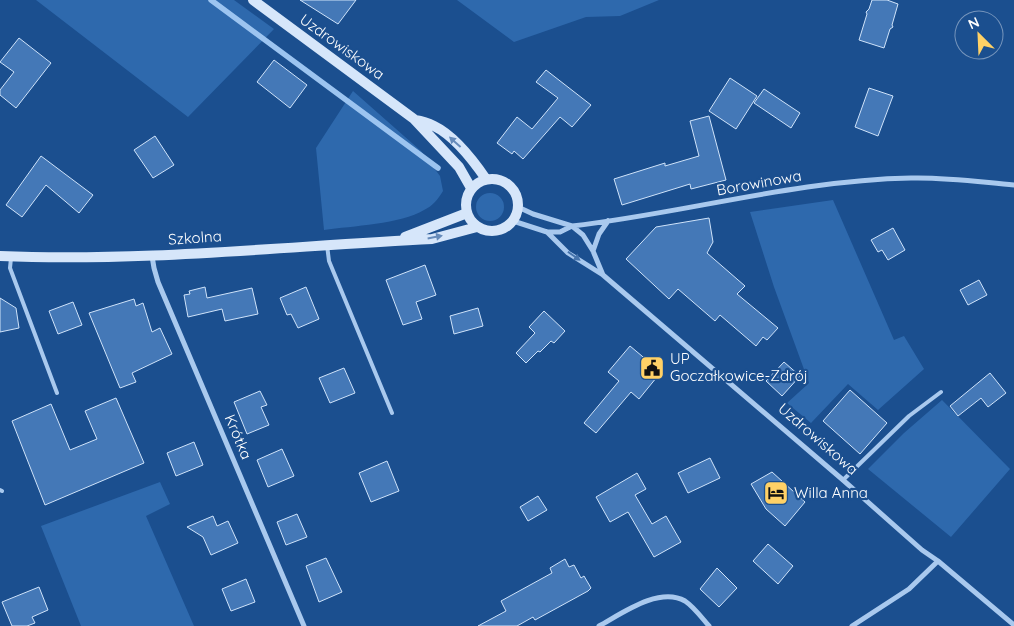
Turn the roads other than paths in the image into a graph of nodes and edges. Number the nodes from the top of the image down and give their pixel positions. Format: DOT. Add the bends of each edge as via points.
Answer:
graph roads {
  1 [pos="252,0"];
  2 [pos="414,119"];
  3 [pos="486,179"];
  4 [pos="1014,185"];
  5 [pos="471,188"];
  6 [pos="518,207"];
  7 [pos="467,213"];
  8 [pos="513,221"];
  9 [pos="608,221"];
  10 [pos="477,226"];
  11 [pos="572,226"];
  12 [pos="547,232"];
  13 [pos="392,241"];
  14 [pos="327,245"];
  15 [pos="593,251"];
  16 [pos="5,256"];
  17 [pos="152,256"];
  18 [pos="603,276"];
  19 [pos="940,392"];
  20 [pos="56,393"];
  21 [pos="392,413"];
  22 [pos="843,480"];
  23 [pos="938,561"];
  24 [pos="1014,625"];
  25 [pos="304,626"];
  26 [pos="599,626"];
  27 [pos="709,626"];
  28 [pos="852,626"];
  1 -- 2 [label="street, Uzdrowiskowa"];
  3 -- 2 [label="street, Uzdrowiskowa, one-way" via="455,142 434,126"];
  2 -- 5 [label="street, Uzdrowiskowa" via="459,168"];
  3 -- 5 [label="street"];
  3 -- 6 [label="street" via="494,178 509,184 515,191"];
  4 -- 9 [label="street, Borowinowa" via="939,178 860,181"];
  5 -- 7 [label="street" via="465,204"];
  6 -- 8 [label="street"];
  6 -- 11 [label="street"];
  7 -- 10 [label="street"];
  7 -- 13 [label="street, Szkolna"];
  8 -- 10 [label="street" via="500,230 484,230"];
  8 -- 12 [label="street"];
  9 -- 11 [label="street, Borowinowa"];
  9 -- 15 [label="street"];
  13 -- 10 [label="street, Szkolna, one-way" via="432,239"];
  11 -- 12 [label="street, Borowinowa" via="560,232"];
  11 -- 15 [label="street, Uzdrowiskowa"];
  12 -- 18 [label="street, Uzdrowiskowa, one-way" via="568,252"];
  13 -- 14 [label="street, Szkolna"];
  14 -- 17 [label="street, Szkolna"];
  14 -- 21 [label="lane" via="329,261"];
  15 -- 18 [label="street, Uzdrowiskowa"];
  16 -- 17 [label="street, Szkolna"];
  16 -- 20 [label="lane"];
  17 -- 25 [label="street, Krótka" via="158,282"];
  18 -- 22 [label="street, Uzdrowiskowa"];
  19 -- 22 [label="lane" via="909,416"];
  22 -- 23 [label="street, Uzdrowiskowa"];
  23 -- 24 [label="street, Uzdrowiskowa"];
  23 -- 28 [label="street" via="910,589"];
  26 -- 27 [label="street" via="642,602 663,597 686,602"];
}
